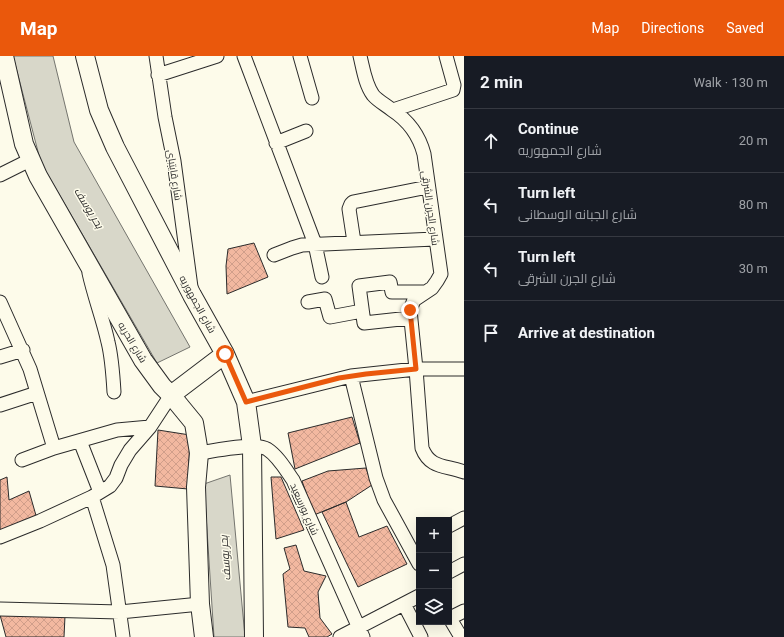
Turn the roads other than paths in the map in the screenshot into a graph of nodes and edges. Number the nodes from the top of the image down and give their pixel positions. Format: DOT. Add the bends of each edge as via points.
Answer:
graph roads {
  1 [pos="4,56"];
  2 [pos="85,56"];
  3 [pos="156,56"];
  4 [pos="217,56"];
  5 [pos="244,56"];
  6 [pos="300,56"];
  7 [pos="360,56"];
  8 [pos="446,56"];
  9 [pos="158,76"];
  10 [pos="312,98"];
  11 [pos="392,110"];
  12 [pos="306,131"];
  13 [pos="276,143"];
  14 [pos="30,160"];
  15 [pos="0,175"];
  16 [pos="428,187"];
  17 [pos="435,239"];
  18 [pos="354,242"];
  19 [pos="315,244"];
  20 [pos="274,255"];
  21 [pos="86,262"];
  22 [pos="322,277"];
  23 [pos="426,292"];
  24 [pos="192,295"];
  25 [pos="0,302"];
  26 [pos="308,302"];
  27 [pos="362,311"];
  28 [pos="410,318"];
  29 [pos="23,350"];
  30 [pos="225,354"];
  31 [pos="0,357"];
  32 [pos="416,369"];
  33 [pos="464,369"];
  34 [pos="351,376"];
  35 [pos="114,392"];
  36 [pos="37,393"];
  37 [pos="171,395"];
  38 [pos="246,402"];
  39 [pos="0,405"];
  40 [pos="150,427"];
  41 [pos="80,441"];
  42 [pos="252,446"];
  43 [pos="54,448"];
  44 [pos="199,453"];
  45 [pos="22,460"];
  46 [pos="464,472"];
  47 [pos="96,494"];
  48 [pos="464,518"];
  49 [pos="452,524"];
  50 [pos="0,537"];
  51 [pos="416,559"];
  52 [pos="464,564"];
  53 [pos="452,570"];
  54 [pos="416,598"];
  55 [pos="200,604"];
  56 [pos="404,604"];
  57 [pos="0,609"];
  58 [pos="464,611"];
  59 [pos="120,612"];
  60 [pos="452,617"];
  61 [pos="452,623"];
  62 [pos="361,633"];
  63 [pos="123,637"];
  64 [pos="204,637"];
  65 [pos="254,637"];
  66 [pos="340,637"];
  67 [pos="421,637"];
  68 [pos="461,637"];
  1 -- 14 [label="street, شارع الحريه"];
  2 -- 24 [label="street, شارع الجمهوريه" via="99,110 108,132"];
  3 -- 9 [label="street, شارع قايتباى"];
  4 -- 9 [label="street"];
  5 -- 13 [label="street"];
  6 -- 10 [label="street"];
  7 -- 11 [label="street, شارع الجرن الشرقى" via="373,95"];
  8 -- 11 [label="street" via="454,85 452,90"];
  9 -- 24 [label="street, شارع قايتباى" via="174,161"];
  11 -- 16 [label="street, شارع الجرن الشرقى" via="410,124 421,144"];
  12 -- 13 [label="street"];
  13 -- 19 [label="street"];
  14 -- 15 [label="street"];
  14 -- 21 [label="street, شارع الحريه"];
  16 -- 17 [label="street, شارع الجرن الشرقى"];
  16 -- 18 [label="street" via="352,202 350,209"];
  17 -- 18 [label="street"];
  17 -- 23 [label="street, شارع الجرن الشرقى" via="441,274 438,281"];
  18 -- 19 [label="street"];
  19 -- 20 [label="street" via="292,248"];
  19 -- 22 [label="street"];
  21 -- 35 [label="street" via="108,340"];
  21 -- 37 [label="street, شارع الحريه" via="143,360"];
  23 -- 27 [label="street" via="392,292 390,282 359,286"];
  23 -- 28 [label="street, شارع الجرن الشرقى" via="411,304"];
  24 -- 30 [label="street, شارع الجمهوريه"];
  25 -- 29 [label="street"];
  26 -- 27 [label="street" via="325,299 329,317"];
  27 -- 28 [label="street" via="365,324"];
  28 -- 32 [label="street, شارع الجرن الشرقى"];
  29 -- 31 [label="street"];
  29 -- 36 [label="street"];
  30 -- 37 [label="street"];
  30 -- 38 [label="street, شارع الجمهوريه"];
  32 -- 33 [label="street"];
  32 -- 34 [label="street"];
  32 -- 46 [label="street, شارع الجرن الشرقى" via="422,448 425,456 436,464"];
  34 -- 38 [label="street"];
  34 -- 51 [label="street" via="376,478 384,500"];
  36 -- 39 [label="street"];
  36 -- 43 [label="street"];
  37 -- 40 [label="street"];
  37 -- 44 [label="street, شارع الحريه" via="194,423"];
  38 -- 42 [label="street, شارع الجمهوريه"];
  40 -- 41 [label="street" via="117,430"];
  40 -- 47 [label="street" via="130,450 110,486"];
  41 -- 43 [label="street"];
  41 -- 47 [label="street"];
  42 -- 44 [label="street, شارع بورسعيد"];
  42 -- 62 [label="street, شارع بورسعيد" via="266,449 281,463 293,480"];
  42 -- 65 [label="street, شارع الجمهوريه"];
  43 -- 45 [label="street"];
  44 -- 55 [label="street, شارع الحريه" via="196,487"];
  47 -- 50 [label="street"];
  47 -- 59 [label="street" via="114,565"];
  48 -- 49 [label="street"];
  52 -- 53 [label="street"];
  54 -- 56 [label="street"];
  55 -- 59 [label="street"];
  55 -- 64 [label="street, شارع الحريه"];
  56 -- 62 [label="street"];
  56 -- 67 [label="street"];
  57 -- 59 [label="street"];
  58 -- 60 [label="street"];
  59 -- 63 [label="street"];
  61 -- 68 [label="street"];
  62 -- 66 [label="street"];
}
